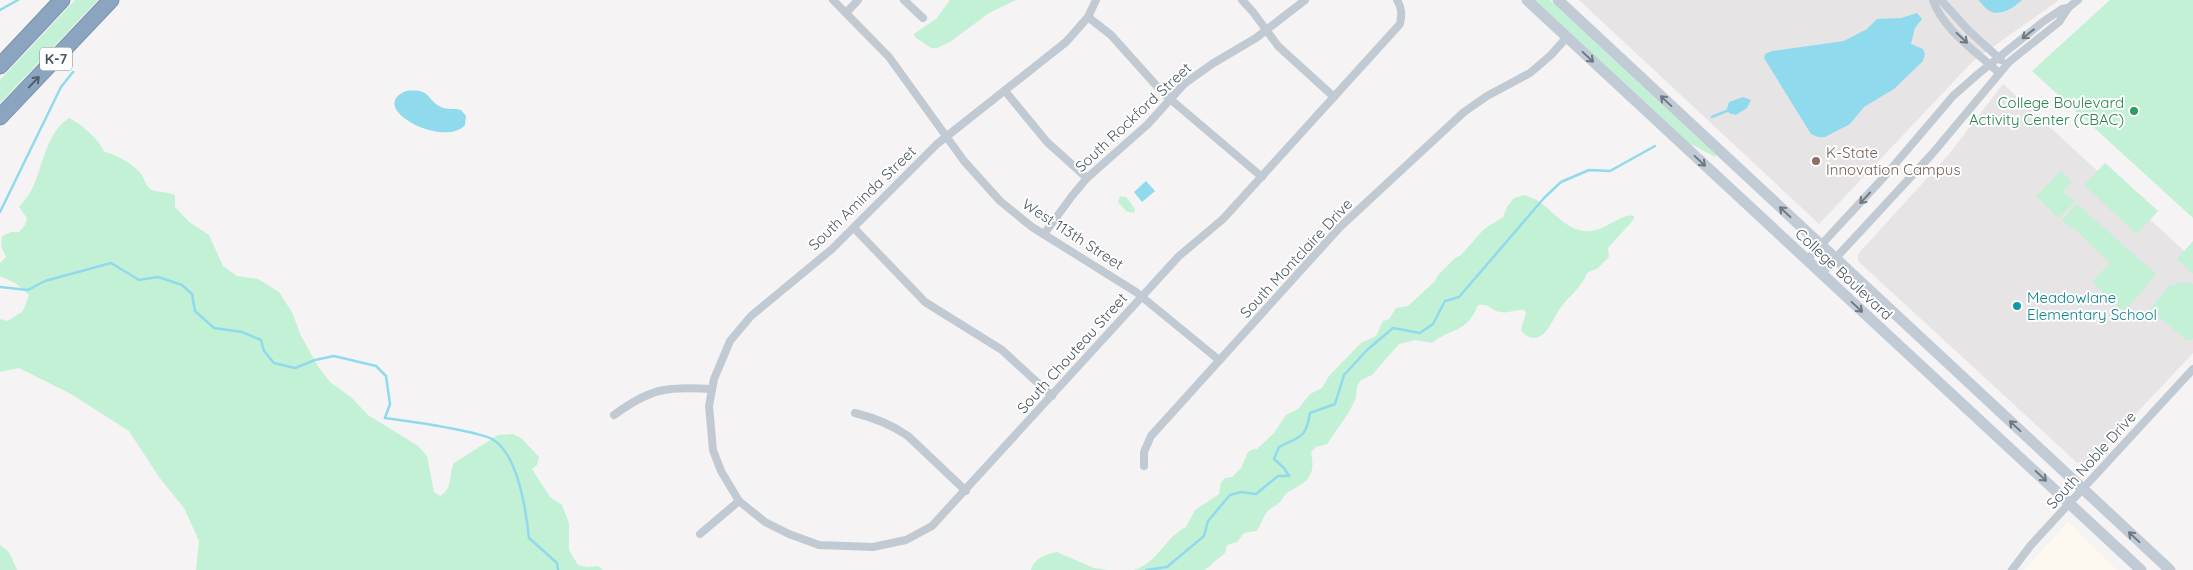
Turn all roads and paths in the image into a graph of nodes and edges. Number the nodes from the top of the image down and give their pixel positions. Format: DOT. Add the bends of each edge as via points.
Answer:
graph roads {
  1 [pos="62,0"];
  2 [pos="112,0"];
  3 [pos="833,0"];
  4 [pos="858,0"];
  5 [pos="904,0"];
  6 [pos="1096,0"];
  7 [pos="1242,0"];
  8 [pos="1305,0"];
  9 [pos="1397,0"];
  10 [pos="1527,0"];
  11 [pos="1558,0"];
  12 [pos="1933,0"];
  13 [pos="1941,0"];
  14 [pos="2078,0"];
  15 [pos="2068,8"];
  16 [pos="846,13"];
  17 [pos="1088,17"];
  18 [pos="923,18"];
  19 [pos="1267,30"];
  20 [pos="1567,38"];
  21 [pos="1999,57"];
  22 [pos="1990,64"];
  23 [pos="2006,65"];
  24 [pos="0,66"];
  25 [pos="1999,73"];
  26 [pos="1004,90"];
  27 [pos="1334,97"];
  28 [pos="1170,100"];
  29 [pos="0,117"];
  30 [pos="947,136"];
  31 [pos="1262,177"];
  32 [pos="1087,178"];
  33 [pos="854,228"];
  34 [pos="1044,234"];
  35 [pos="1821,245"];
  36 [pos="1835,258"];
  37 [pos="1807,260"];
  38 [pos="1821,274"];
  39 [pos="1141,296"];
  40 [pos="1219,360"];
  41 [pos="2193,369"];
  42 [pos="712,389"];
  43 [pos="1052,396"];
  44 [pos="855,413"];
  45 [pos="614,415"];
  46 [pos="713,450"];
  47 [pos="1144,466"];
  48 [pos="2083,489"];
  49 [pos="966,490"];
  50 [pos="739,501"];
  51 [pos="2071,503"];
  52 [pos="700,534"];
  53 [pos="2012,570"];
  54 [pos="2141,570"];
  55 [pos="2170,570"];
  1 -- 24 [label="highway, K-7"];
  29 -- 2 [label="highway, K-7, one-way"];
  3 -- 16 [label="street, West 113th Street"];
  4 -- 16 [label="street"];
  5 -- 18 [label="street"];
  6 -- 17 [label="street, South Aminda Street"];
  7 -- 19 [label="street"];
  8 -- 19 [label="street, South Rockford Street"];
  9 -- 27 [label="street, South Chouteau Street" via="1401,6 1400,24"];
  10 -- 20 [label="main road, College Boulevard"];
  35 -- 11 [label="main road, College Boulevard, one-way"];
  12 -- 22 [label="street, one-way" via="1952,29"];
  13 -- 21 [label="street"];
  14 -- 15 [label="street"];
  15 -- 21 [label="street, one-way" via="2044,21"];
  15 -- 23 [label="street" via="2059,22"];
  16 -- 30 [label="street, West 113th Street" via="889,57"];
  17 -- 26 [label="street, South Aminda Street" via="1066,42"];
  17 -- 28 [label="street" via="1111,35"];
  19 -- 27 [label="street" via="1278,46"];
  19 -- 28 [label="street, South Rockford Street" via="1202,70"];
  20 -- 37 [label="main road, College Boulevard, one-way"];
  20 -- 40 [label="street, South Montclaire Drive" via="1530,73 1464,112 1340,227"];
  21 -- 22 [label="street"];
  21 -- 23 [label="street"];
  22 -- 25 [label="street"];
  22 -- 35 [label="street, one-way" via="1953,96"];
  23 -- 25 [label="street"];
  25 -- 36 [label="street" via="1932,154"];
  26 -- 30 [label="street, South Aminda Street"];
  26 -- 32 [label="street" via="1048,142"];
  27 -- 31 [label="street, South Chouteau Street"];
  28 -- 31 [label="street"];
  28 -- 32 [label="street, South Rockford Street"];
  30 -- 33 [label="street, South Aminda Street"];
  30 -- 34 [label="street, West 113th Street" via="964,161 1000,201"];
  31 -- 39 [label="street, South Chouteau Street" via="1223,219 1178,256"];
  32 -- 34 [label="street, South Rockford Street"];
  33 -- 42 [label="street, South Aminda Street" via="751,316 730,341"];
  33 -- 43 [label="street" via="925,302 998,346"];
  34 -- 39 [label="street, West 113th Street"];
  35 -- 36 [label="main road, College Boulevard"];
  35 -- 37 [label="street"];
  36 -- 38 [label="street"];
  48 -- 36 [label="main road, College Boulevard, one-way"];
  37 -- 38 [label="main road, College Boulevard"];
  38 -- 51 [label="main road, College Boulevard, one-way"];
  39 -- 40 [label="street, West 113th Street"];
  39 -- 43 [label="street, South Chouteau Street"];
  40 -- 47 [label="street, South Montclaire Drive" via="1151,436 1144,452"];
  41 -- 48 [label="street, South Noble Drive"];
  42 -- 45 [label="street" via="676,387 650,392"];
  42 -- 46 [label="street, South Aminda Street" via="709,406"];
  43 -- 49 [label="street, South Chouteau Street"];
  44 -- 49 [label="street" via="883,420 908,436"];
  46 -- 50 [label="street, South Chouteau Street"];
  48 -- 51 [label="street, South Noble Drive"];
  55 -- 48 [label="main road, College Boulevard, one-way"];
  49 -- 50 [label="street, South Chouteau Street" via="932,526 906,540 872,547 819,545 765,522"];
  50 -- 52 [label="street"];
  51 -- 53 [label="street, South Noble Drive"];
  51 -- 54 [label="main road, College Boulevard"];
}
